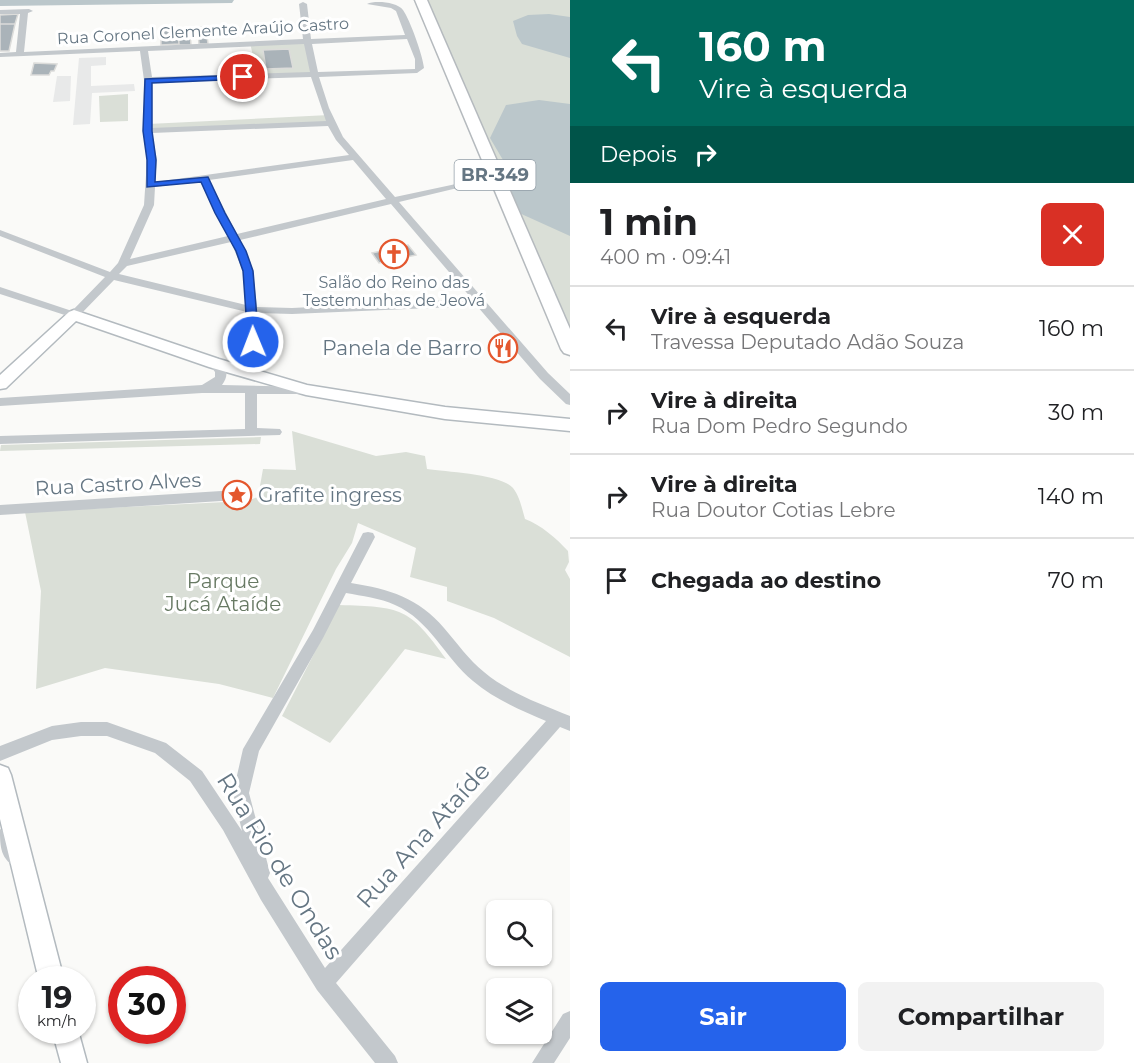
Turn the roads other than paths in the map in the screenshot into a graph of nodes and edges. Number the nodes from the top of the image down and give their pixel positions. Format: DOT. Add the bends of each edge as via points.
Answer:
graph roads {
  1 [pos="421,0"];
  2 [pos="303,4"];
  3 [pos="371,4"];
  4 [pos="0,12"];
  5 [pos="408,37"];
  6 [pos="306,40"];
  7 [pos="144,48"];
  8 [pos="20,54"];
  9 [pos="0,55"];
  10 [pos="315,74"];
  11 [pos="148,81"];
  12 [pos="330,119"];
  13 [pos="147,127"];
  14 [pos="354,157"];
  15 [pos="204,179"];
  16 [pos="467,183"];
  17 [pos="151,185"];
  18 [pos="393,201"];
  19 [pos="0,233"];
  20 [pos="234,239"];
  21 [pos="123,264"];
  22 [pos="112,276"];
  23 [pos="0,290"];
  24 [pos="482,302"];
  25 [pos="252,310"];
  26 [pos="74,315"];
  27 [pos="570,349"];
  28 [pos="214,363"];
  29 [pos="2,379"];
  30 [pos="252,381"];
  31 [pos="202,389"];
  32 [pos="570,401"];
  33 [pos="0,402"];
  34 [pos="570,425"];
  35 [pos="276,432"];
  36 [pos="251,433"];
  37 [pos="0,440"];
  38 [pos="237,495"];
  39 [pos="0,510"];
  40 [pos="368,537"];
  41 [pos="342,587"];
  42 [pos="564,721"];
  43 [pos="0,754"];
  44 [pos="0,775"];
  45 [pos="0,837"];
  46 [pos="21,863"];
  47 [pos="267,894"];
  48 [pos="48,966"];
  49 [pos="324,983"];
  50 [pos="570,1021"];
  51 [pos="69,1044"];
  52 [pos="74,1063"];
  53 [pos="388,1063"];
  54 [pos="542,1063"];
  1 -- 27 [label="main road, BR-349"];
  2 -- 6 [label="street"];
  3 -- 5 [label="street" via="396,8"];
  4 -- 8 [label="street" via="27,11"];
  5 -- 6 [label="street, Rua Coronel Clemente Araújo Castro"];
  5 -- 10 [label="street" via="419,59 417,71"];
  6 -- 7 [label="street, Rua Coronel Clemente Araújo Castro"];
  6 -- 10 [label="street"];
  7 -- 8 [label="street, Rua Coronel Clemente Araújo Castro"];
  7 -- 11 [label="street"];
  8 -- 9 [label="street, Rua Coronel Clemente Araújo Castro"];
  10 -- 11 [label="street"];
  10 -- 12 [label="street"];
  11 -- 13 [label="street"];
  12 -- 13 [label="street"];
  12 -- 14 [label="street"];
  13 -- 17 [label="street"];
  14 -- 15 [label="street"];
  14 -- 18 [label="street"];
  15 -- 17 [label="street"];
  15 -- 20 [label="street"];
  16 -- 18 [label="street"];
  17 -- 21 [label="street" via="148,205"];
  18 -- 20 [label="street"];
  18 -- 24 [label="street"];
  19 -- 22 [label="street"];
  20 -- 21 [label="street"];
  20 -- 25 [label="street" via="248,271"];
  21 -- 22 [label="street"];
  22 -- 25 [label="street"];
  22 -- 26 [label="street"];
  23 -- 26 [label="street"];
  24 -- 25 [label="street"];
  24 -- 32 [label="street"];
  25 -- 30 [label="street"];
  26 -- 28 [label="street"];
  26 -- 29 [label="street"];
  28 -- 30 [label="street"];
  28 -- 31 [label="street" via="221,378"];
  30 -- 31 [label="street"];
  30 -- 34 [label="street" via="445,413"];
  30 -- 36 [label="street"];
  31 -- 33 [label="street"];
  35 -- 36 [label="street"];
  36 -- 37 [label="street"];
  38 -- 39 [label="street, Rua Castro Alves"];
  40 -- 41 [label="street"];
  41 -- 42 [label="street" via="411,606 478,677"];
  41 -- 47 [label="street" via="251,748 246,768 241,793"];
  42 -- 49 [label="street, Rua Ana Ataíde"];
  43 -- 47 [label="street, Rua Rio de Ondas" via="30,740 81,729 107,729 160,748 196,776 229,824"];
  44 -- 46 [label="street"];
  45 -- 46 [label="street"];
  46 -- 48 [label="street"];
  47 -- 49 [label="street, Rua Rio de Ondas"];
  49 -- 53 [label="street, Rua Rio de Ondas"];
  50 -- 54 [label="street"];
  51 -- 52 [label="street"];
}
